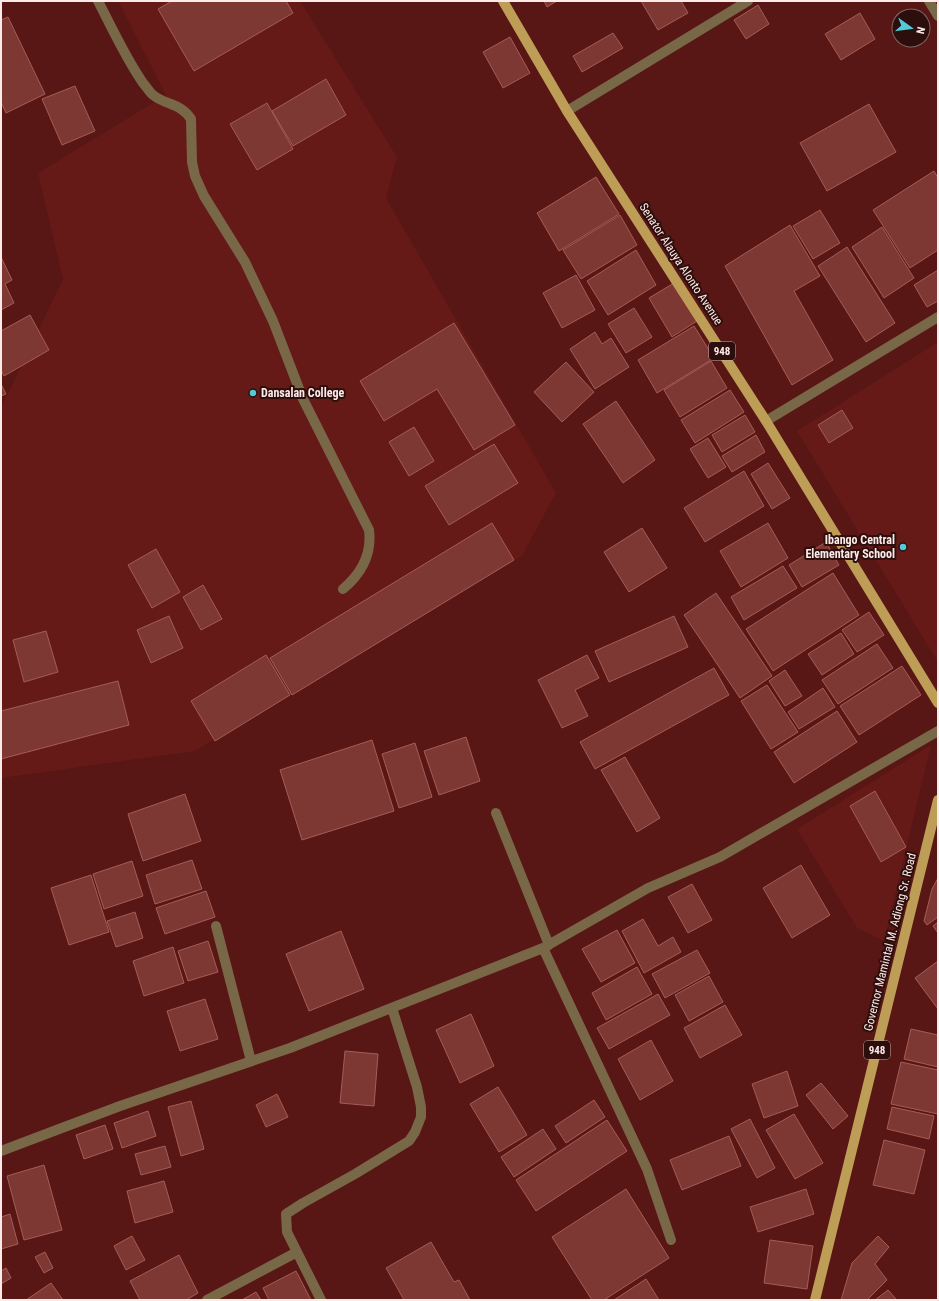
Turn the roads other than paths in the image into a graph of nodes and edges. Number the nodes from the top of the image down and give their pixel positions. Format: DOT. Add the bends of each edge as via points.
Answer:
graph roads {
  1 [pos="98,1"];
  2 [pos="503,1"];
  3 [pos="748,1"];
  4 [pos="929,1"];
  5 [pos="938,16"];
  6 [pos="567,111"];
  7 [pos="938,317"];
  8 [pos="766,421"];
  9 [pos="342,589"];
  10 [pos="938,703"];
  11 [pos="938,731"];
  12 [pos="938,800"];
  13 [pos="496,813"];
  14 [pos="216,926"];
  15 [pos="546,947"];
  16 [pos="392,1008"];
  17 [pos="251,1061"];
  18 [pos="1,1151"];
  19 [pos="671,1240"];
  20 [pos="297,1252"];
  21 [pos="207,1300"];
  22 [pos="321,1300"];
  23 [pos="815,1300"];
  1 -- 9 [label="street" via="147,88 153,95 188,114 191,120 195,176 204,196 244,262 273,321 303,399 369,530 370,540 364,563 354,580"];
  2 -- 6 [label="main road, Senator Alauya Alonto Avenue / 948"];
  3 -- 6 [label="street"];
  4 -- 5 [label="street"];
  6 -- 8 [label="main road, Senator Alauya Alonto Avenue / 948"];
  7 -- 8 [label="street"];
  8 -- 10 [label="main road, Senator Alauya Alonto Avenue / 948"];
  11 -- 15 [label="street" via="720,857 648,888"];
  12 -- 23 [label="main road, Governor Mamintal M. Adiong Sr. Road / 948"];
  13 -- 15 [label="street"];
  14 -- 17 [label="street"];
  15 -- 16 [label="street"];
  15 -- 19 [label="street" via="647,1169"];
  16 -- 17 [label="street"];
  16 -- 20 [label="street" via="421,1107 416,1132 409,1142 286,1214 288,1232"];
  17 -- 18 [label="street" via="120,1106"];
  20 -- 21 [label="street"];
  20 -- 22 [label="street"];
}
